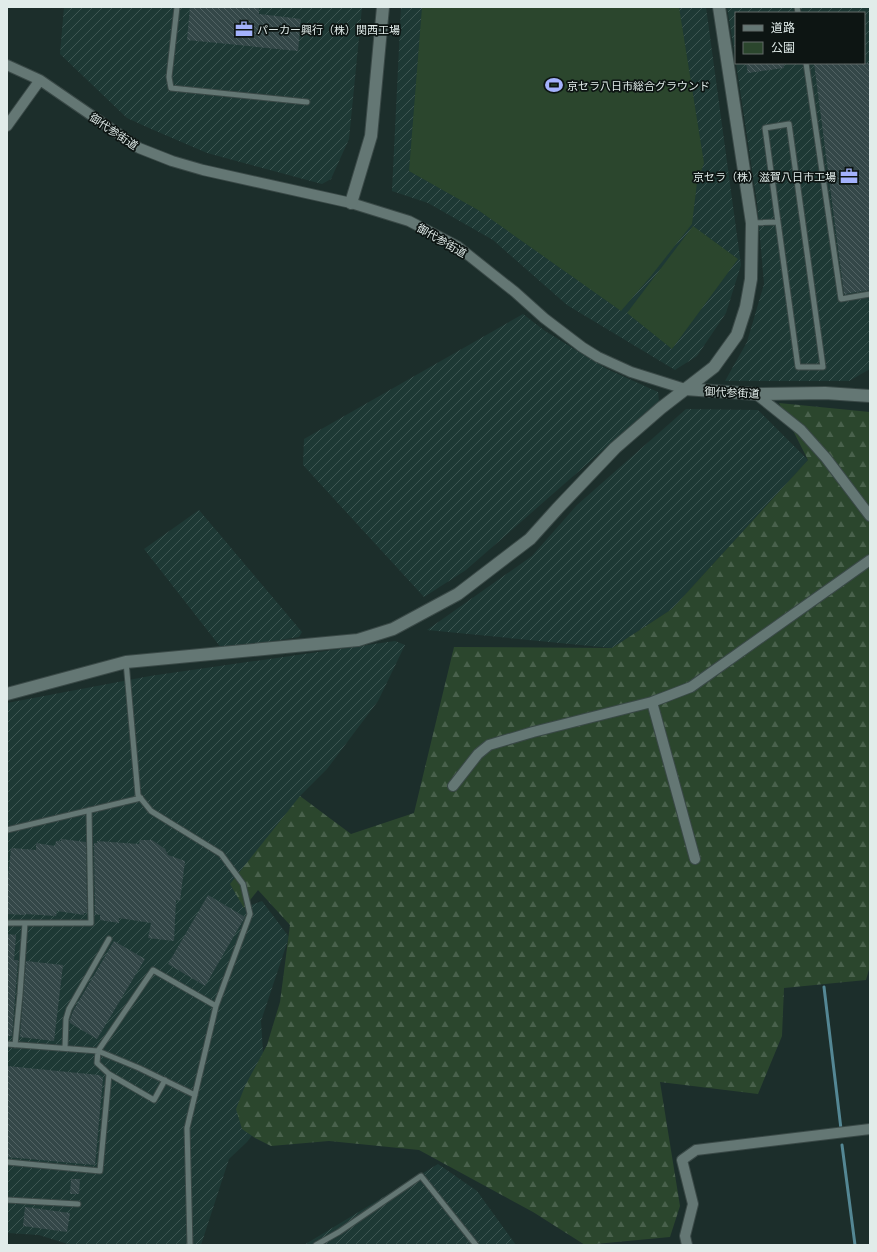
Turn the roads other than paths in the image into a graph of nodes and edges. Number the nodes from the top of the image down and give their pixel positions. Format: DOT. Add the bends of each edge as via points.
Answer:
graph roads {
  1 [pos="177,7"];
  2 [pos="384,7"];
  3 [pos="719,7"];
  4 [pos="806,64"];
  5 [pos="7,65"];
  6 [pos="40,80"];
  7 [pos="307,102"];
  8 [pos="7,126"];
  9 [pos="351,203"];
  10 [pos="778,222"];
  11 [pos="752,223"];
  12 [pos="870,294"];
  13 [pos="685,389"];
  14 [pos="756,394"];
  15 [pos="870,396"];
  16 [pos="870,516"];
  17 [pos="870,560"];
  18 [pos="126,662"];
  19 [pos="7,694"];
  20 [pos="652,702"];
  21 [pos="453,786"];
  22 [pos="141,798"];
  23 [pos="90,810"];
  24 [pos="7,830"];
  25 [pos="695,859"];
  26 [pos="7,923"];
  27 [pos="25,923"];
  28 [pos="109,939"];
  29 [pos="216,1006"];
  30 [pos="7,1044"];
  31 [pos="15,1045"];
  32 [pos="65,1048"];
  33 [pos="98,1051"];
  34 [pos="108,1074"];
  35 [pos="165,1080"];
  36 [pos="195,1095"];
  37 [pos="870,1129"];
  38 [pos="7,1162"];
  39 [pos="7,1200"];
  40 [pos="78,1204"];
  41 [pos="190,1245"];
  42 [pos="316,1245"];
  43 [pos="476,1245"];
  44 [pos="686,1245"];
  1 -- 7 [label="lane" via="169,77 171,88"];
  2 -- 9 [label="street" via="371,136"];
  3 -- 11 [label="street"];
  4 -- 12 [label="lane" via="840,299"];
  5 -- 6 [label="street, 御代参街道"];
  6 -- 8 [label="street"];
  6 -- 9 [label="street, 御代参街道" via="139,148 203,170"];
  9 -- 13 [label="street, 御代参街道" via="409,221 457,246 544,318 598,357 631,372"];
  10 -- 10 [label="lane" via="798,367 823,367 789,124 765,128"];
  10 -- 11 [label="lane"];
  11 -- 13 [label="street" via="751,279 746,307 736,335 714,367"];
  13 -- 14 [label="street, 御代参街道"];
  13 -- 18 [label="street" via="615,448 530,539 458,594 393,628 358,640"];
  14 -- 15 [label="street, 御代参街道" via="825,393"];
  14 -- 16 [label="street" via="801,430"];
  17 -- 20 [label="street" via="691,687"];
  18 -- 19 [label="street"];
  18 -- 22 [label="lane" via="138,795"];
  20 -- 21 [label="street" via="489,745 478,754"];
  20 -- 25 [label="street"];
  22 -- 23 [label="lane"];
  22 -- 29 [label="lane" via="151,811 221,854 243,884 250,914"];
  23 -- 24 [label="lane"];
  23 -- 27 [label="lane" via="91,923"];
  26 -- 27 [label="lane"];
  27 -- 31 [label="lane"];
  28 -- 32 [label="lane" via="69,1009"];
  29 -- 33 [label="lane" via="153,970"];
  29 -- 36 [label="lane"];
  30 -- 31 [label="lane"];
  31 -- 32 [label="lane"];
  32 -- 33 [label="lane"];
  33 -- 34 [label="lane" via="97,1063"];
  33 -- 35 [label="lane"];
  34 -- 35 [label="lane" via="154,1100"];
  34 -- 38 [label="lane" via="100,1171"];
  35 -- 36 [label="lane"];
  36 -- 41 [label="lane" via="187,1128"];
  37 -- 44 [label="street" via="696,1150 682,1160 693,1204 685,1236"];
  39 -- 40 [label="lane"];
  42 -- 43 [label="lane" via="421,1176"];
}
